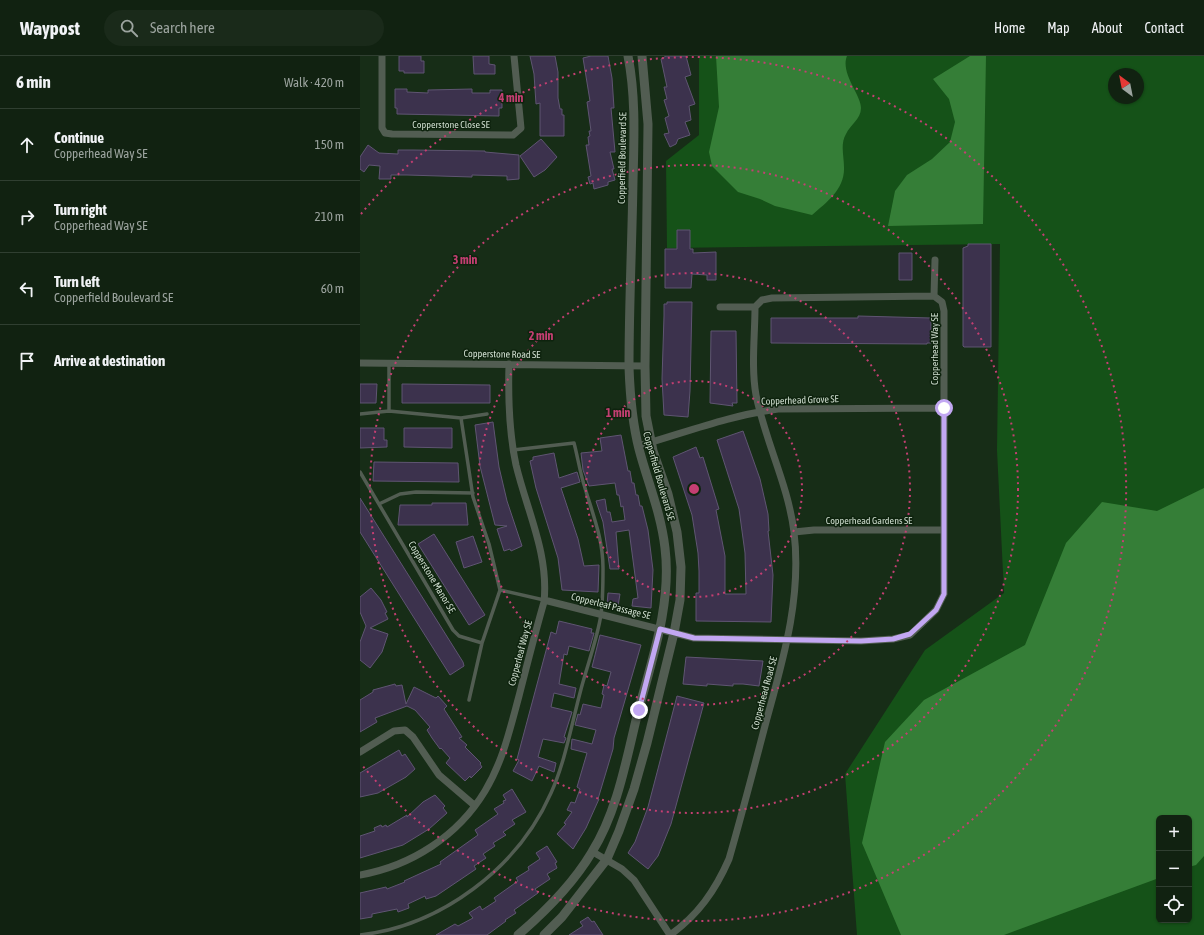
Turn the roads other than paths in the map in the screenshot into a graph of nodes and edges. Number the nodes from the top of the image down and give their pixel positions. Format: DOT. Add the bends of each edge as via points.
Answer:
graph roads {
  1 [pos="382,56"];
  2 [pos="514,56"];
  3 [pos="628,56"];
  4 [pos="642,56"];
  5 [pos="935,260"];
  6 [pos="934,296"];
  7 [pos="720,307"];
  8 [pos="755,307"];
  9 [pos="360,363"];
  10 [pos="389,363"];
  11 [pos="509,364"];
  12 [pos="629,366"];
  13 [pos="645,366"];
  14 [pos="944,408"];
  15 [pos="389,411"];
  16 [pos="761,411"];
  17 [pos="360,414"];
  18 [pos="487,414"];
  19 [pos="461,418"];
  20 [pos="651,443"];
  21 [pos="638,446"];
  22 [pos="514,450"];
  23 [pos="360,472"];
  24 [pos="473,493"];
  25 [pos="379,504"];
  26 [pos="944,530"];
  27 [pos="794,532"];
  28 [pos="500,590"];
  29 [pos="544,600"];
  30 [pos="601,614"];
  31 [pos="660,629"];
  32 [pos="674,633"];
  33 [pos="788,640"];
  34 [pos="482,643"];
  35 [pos="469,700"];
  36 [pos="360,752"];
  37 [pos="474,804"];
  38 [pos="593,852"];
  39 [pos="607,859"];
  40 [pos="360,876"];
  41 [pos="360,935"];
  42 [pos="518,935"];
  43 [pos="544,935"];
  44 [pos="670,935"];
  1 -- 2 [label="street, Copperstone Close SE" via="382,128 385,133 513,135 520,128"];
  3 -- 12 [label="street, Copperfield Boulevard SE" via="634,122"];
  4 -- 13 [label="street, Copperfield Boulevard SE" via="648,124"];
  5 -- 6 [label="street"];
  6 -- 8 [label="street" via="772,298 762,300"];
  6 -- 14 [label="street, Copperhead Way SE" via="942,302 944,311"];
  7 -- 8 [label="street"];
  8 -- 16 [label="street" via="754,374"];
  9 -- 10 [label="street, Copperstone Road SE"];
  10 -- 11 [label="street, Copperstone Road SE"];
  10 -- 15 [label="lane"];
  11 -- 12 [label="street, Copperstone Road SE"];
  11 -- 22 [label="street, Copperleaf Way SE"];
  12 -- 13 [label="street, Copperstone Road SE"];
  12 -- 21 [label="street, Copperfield Boulevard SE" via="631,409"];
  13 -- 20 [label="street, Copperfield Boulevard SE" via="646,416"];
  14 -- 16 [label="street, Copperhead Grove SE"];
  14 -- 26 [label="street, Copperhead Way SE"];
  15 -- 17 [label="lane"];
  15 -- 19 [label="lane"];
  16 -- 20 [label="street, Copperhead Grove SE"];
  16 -- 27 [label="street, Copperhead Road SE" via="784,487"];
  18 -- 19 [label="lane"];
  19 -- 24 [label="lane"];
  20 -- 21 [label="street, Copperhead Grove SE"];
  20 -- 32 [label="street, Copperfield Boulevard SE" via="673,513 680,549 681,584"];
  21 -- 31 [label="street, Copperfield Boulevard SE" via="658,508 665,547 667,585"];
  22 -- 29 [label="street, Copperleaf Way SE" via="525,501 541,552 545,578"];
  22 -- 30 [label="lane" via="574,443 584,487 601,541"];
  23 -- 25 [label="lane, Copperstone Manor SE"];
  24 -- 25 [label="lane" via="416,492 400,494"];
  24 -- 28 [label="lane"];
  25 -- 34 [label="lane, Copperstone Manor SE" via="453,630 459,636"];
  26 -- 27 [label="street, Copperhead Gardens SE"];
  26 -- 33 [label="street, Copperhead Way SE" via="944,594 936,610 910,634 893,639"];
  27 -- 33 [label="street, Copperhead Road SE" via="794,597"];
  28 -- 29 [label="lane"];
  28 -- 34 [label="lane"];
  29 -- 30 [label="street, Copperleaf Passage SE"];
  29 -- 37 [label="street, Copperleaf Way SE" via="508,737 494,774"];
  30 -- 31 [label="street, Copperleaf Passage SE"];
  30 -- 41 [label="lane" via="557,777 545,806 524,838 493,872 458,898 411,922"];
  31 -- 32 [label="street, Copperleaf Passage SE"];
  31 -- 38 [label="street, Copperfield Boulevard SE" via="615,801"];
  32 -- 33 [label="street, Copperhead Way SE" via="694,638"];
  32 -- 39 [label="street, Copperfield Boulevard SE" via="634,789"];
  33 -- 44 [label="street, Copperhead Road SE" via="729,859 720,879 698,912"];
  34 -- 35 [label="lane"];
  36 -- 37 [label="street" via="394,731 405,730 413,736 439,775"];
  37 -- 40 [label="street, Copperleaf Way SE" via="453,828 427,850 399,865"];
  38 -- 39 [label="street"];
  38 -- 42 [label="street, Copperfield Boulevard SE" via="549,906"];
  39 -- 43 [label="street, Copperfield Boulevard SE" via="562,917"];
  39 -- 44 [label="street" via="634,880"];
}
